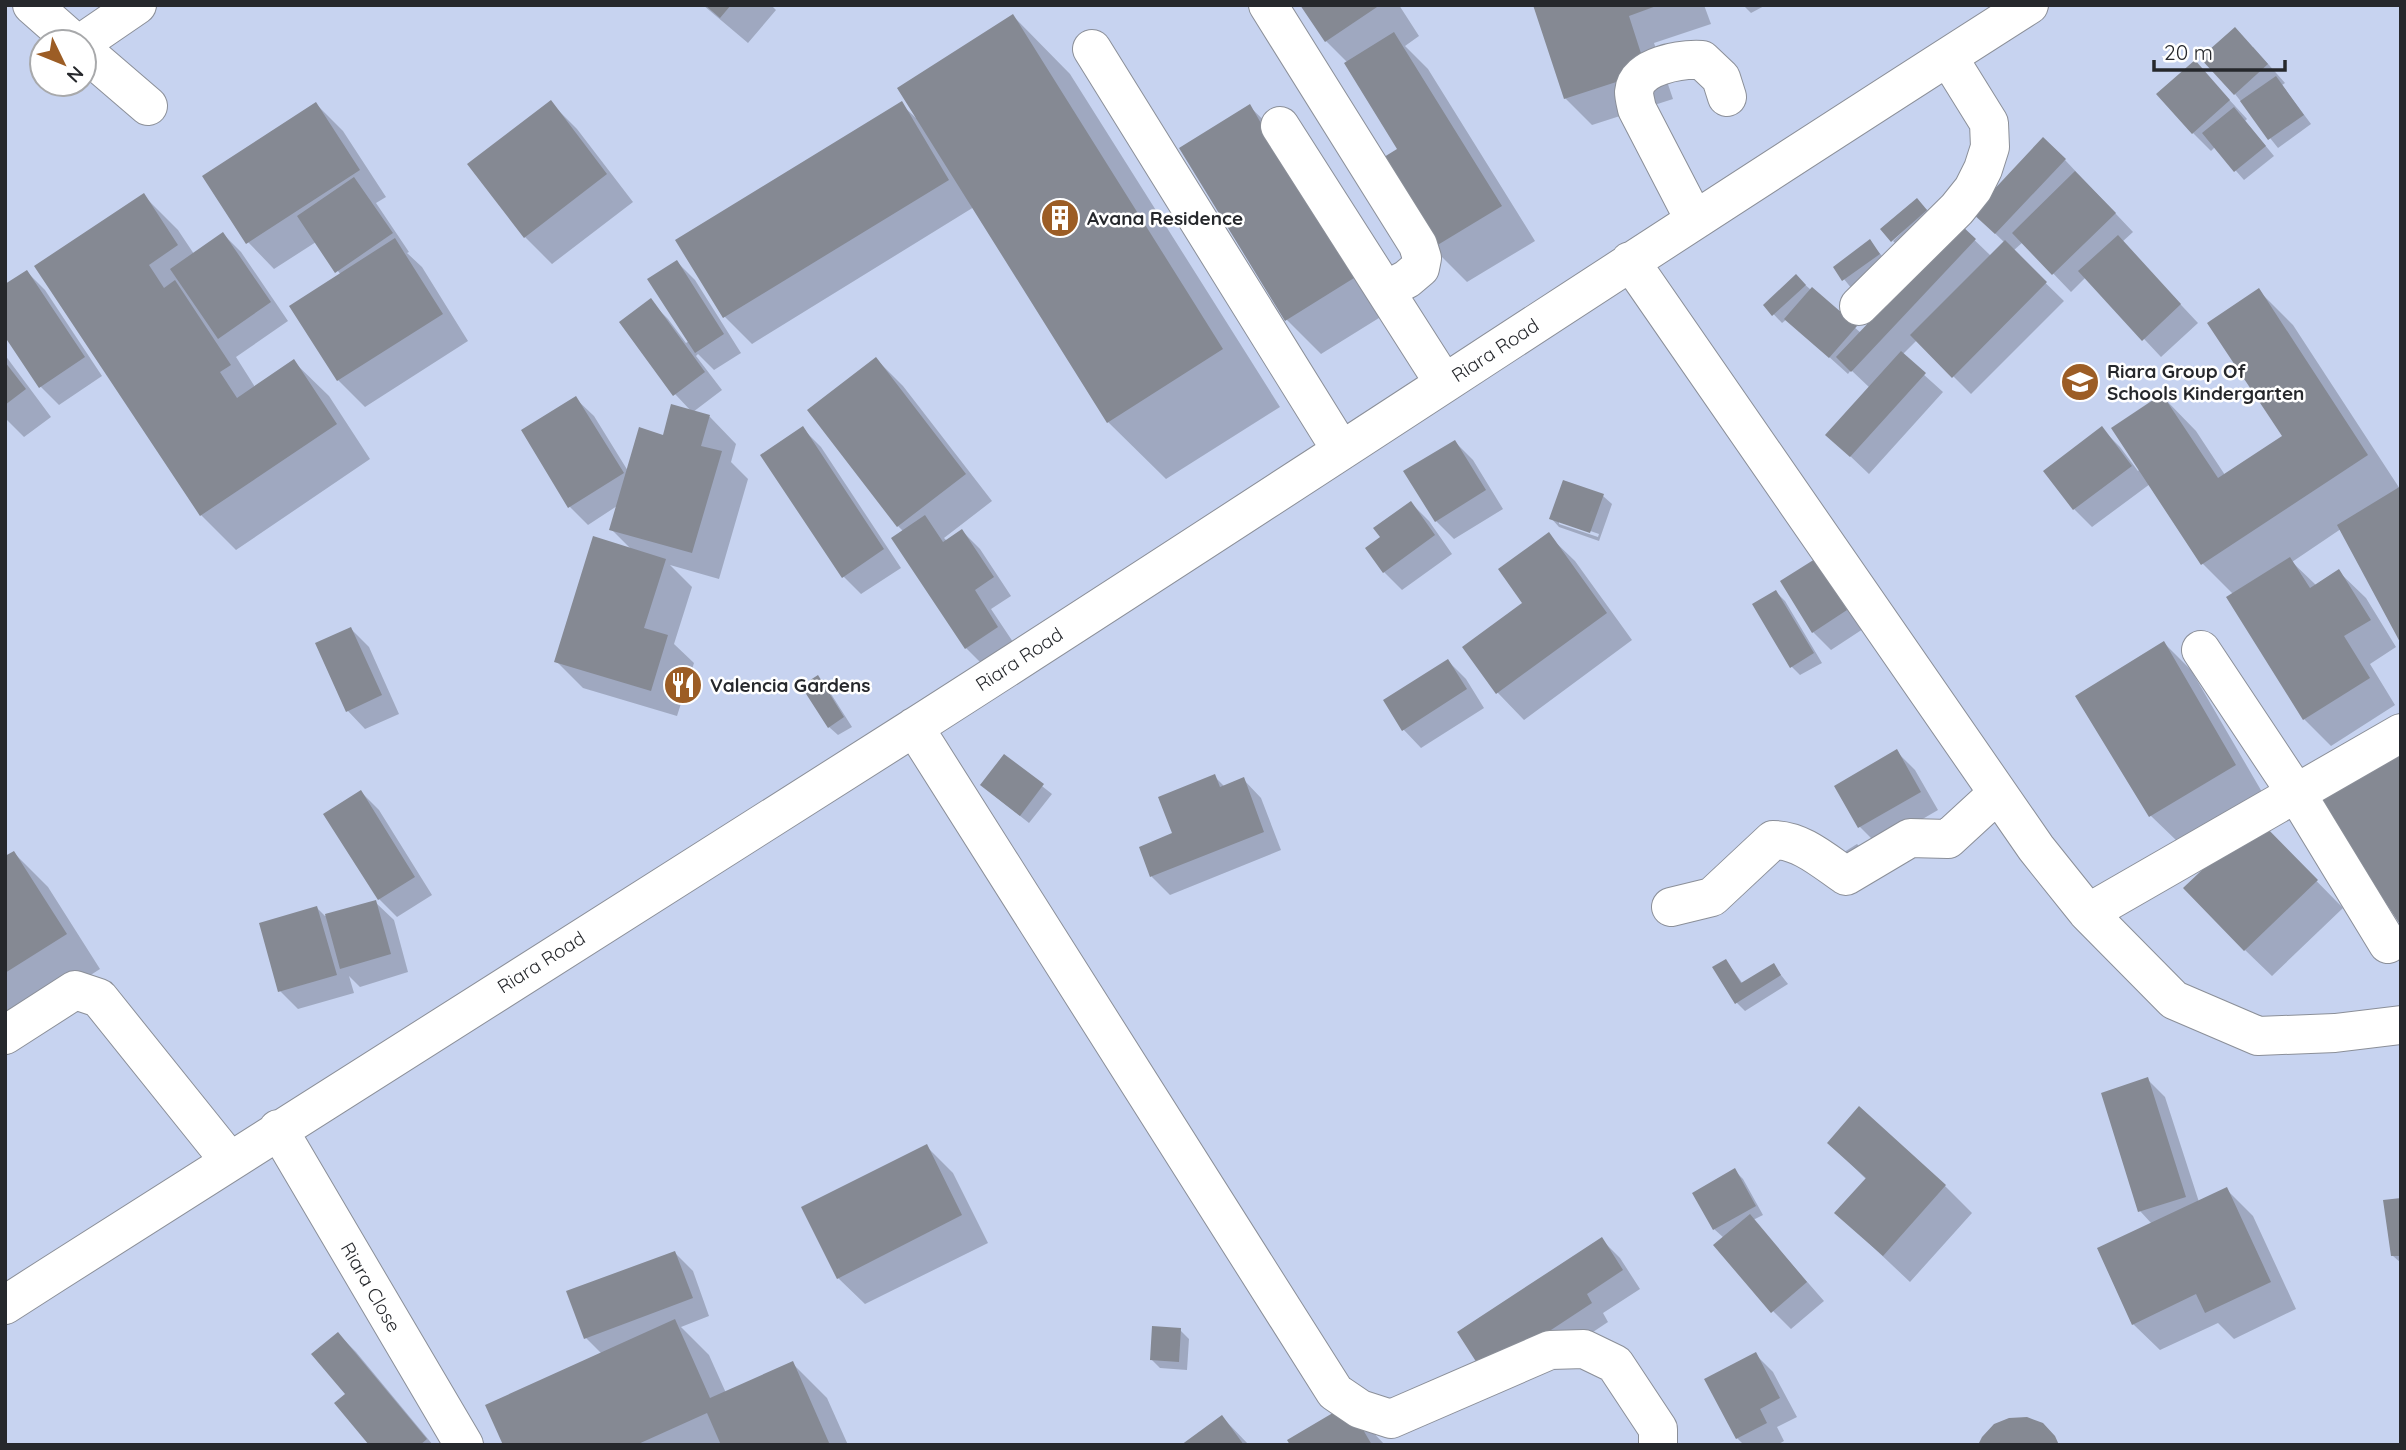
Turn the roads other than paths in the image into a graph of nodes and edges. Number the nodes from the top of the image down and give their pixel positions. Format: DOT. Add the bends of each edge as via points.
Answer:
graph roads {
  1 [pos="32,5"];
  2 [pos="137,5"];
  3 [pos="1268,5"];
  4 [pos="2029,5"];
  5 [pos="58,28"];
  6 [pos="98,32"];
  7 [pos="1092,49"];
  8 [pos="1948,57"];
  9 [pos="98,63"];
  10 [pos="1727,97"];
  11 [pos="148,106"];
  12 [pos="1280,126"];
  13 [pos="1694,219"];
  14 [pos="1630,261"];
  15 [pos="1385,290"];
  16 [pos="1859,306"];
  17 [pos="1444,383"];
  18 [pos="1341,450"];
  19 [pos="2201,650"];
  20 [pos="914,727"];
  21 [pos="2401,733"];
  22 [pos="1998,793"];
  23 [pos="2296,793"];
  24 [pos="1671,907"];
  25 [pos="2088,914"];
  26 [pos="2388,944"];
  27 [pos="2401,1025"];
  28 [pos="5,1035"];
  29 [pos="278,1129"];
  30 [pos="229,1160"];
  31 [pos="5,1305"];
  32 [pos="464,1445"];
  33 [pos="1658,1445"];
  1 -- 5 [label="street"];
  2 -- 6 [label="street"];
  3 -- 15 [label="street" via="1418,245 1420,268"];
  4 -- 8 [label="street, Riara Road"];
  7 -- 18 [label="street"];
  8 -- 13 [label="street, Riara Road"];
  8 -- 16 [label="street" via="1989,123 1990,147 1983,169 1957,209"];
  9 -- 11 [label="street"];
  10 -- 13 [label="street" via="1721,78 1702,60 1669,62 1649,71 1634,92 1637,109"];
  12 -- 15 [label="street"];
  13 -- 14 [label="street, Riara Road"];
  14 -- 17 [label="street, Riara Road"];
  14 -- 22 [label="street"];
  15 -- 17 [label="street"];
  17 -- 18 [label="street, Riara Road"];
  18 -- 20 [label="street, Riara Road"];
  19 -- 23 [label="street"];
  20 -- 29 [label="street, Riara Road"];
  20 -- 33 [label="street" via="1335,1392 1360,1409 1391,1419 1550,1350 1584,1349 1615,1364 1658,1429"];
  21 -- 23 [label="street"];
  22 -- 24 [label="street" via="1948,839 1910,838 1846,876 1795,844 1773,840 1712,897"];
  22 -- 25 [label="street"];
  23 -- 25 [label="street"];
  23 -- 26 [label="street"];
  25 -- 27 [label="street" via="2174,1000 2258,1036"];
  28 -- 30 [label="street" via="75,990 99,998"];
  29 -- 30 [label="street, Riara Road"];
  29 -- 32 [label="street, Riara Close"];
  30 -- 31 [label="street, Riara Road"];
}
